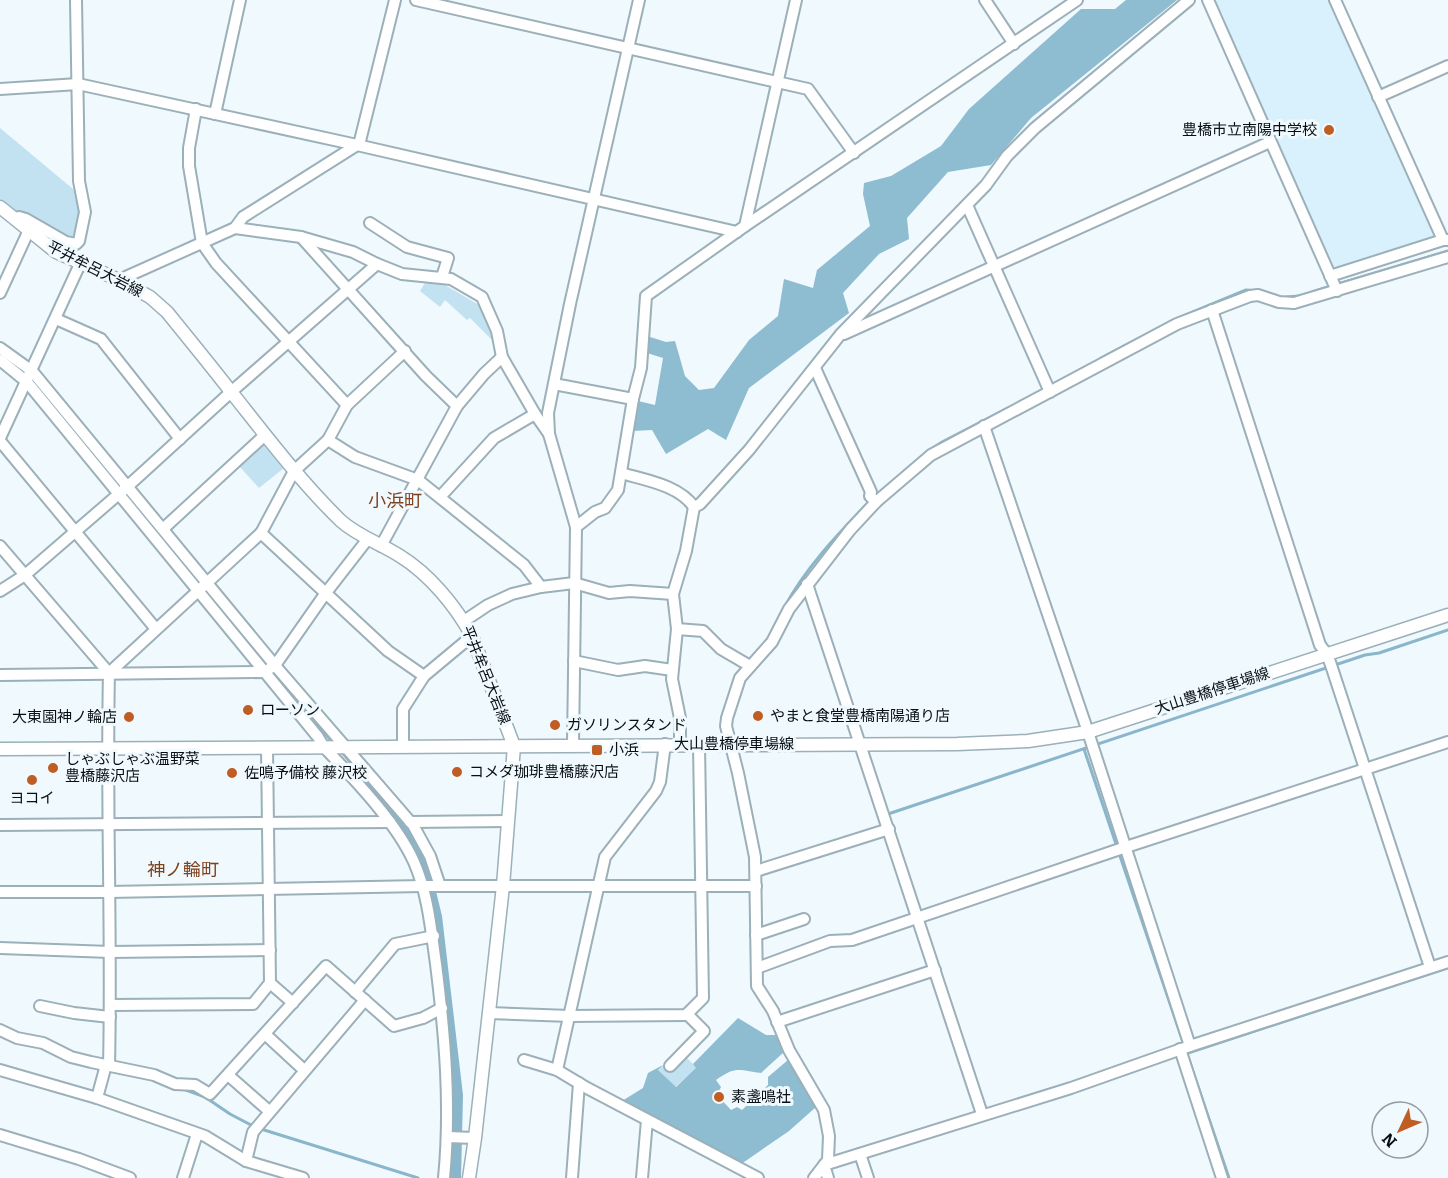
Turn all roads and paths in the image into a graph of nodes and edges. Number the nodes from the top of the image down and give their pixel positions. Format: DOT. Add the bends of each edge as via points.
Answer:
graph roads {
  1 [pos="76,0"];
  2 [pos="240,0"];
  3 [pos="395,0"];
  4 [pos="416,0"];
  5 [pos="639,0"];
  6 [pos="796,0"];
  7 [pos="985,0"];
  8 [pos="1077,0"];
  9 [pos="1189,0"];
  10 [pos="1208,0"];
  11 [pos="1335,0"];
  12 [pos="1014,44"];
  13 [pos="627,48"];
  14 [pos="1448,66"];
  15 [pos="778,82"];
  16 [pos="78,84"];
  17 [pos="0,89"];
  18 [pos="1378,98"];
  19 [pos="196,110"];
  20 [pos="215,114"];
  21 [pos="1270,142"];
  22 [pos="358,145"];
  23 [pos="854,153"];
  24 [pos="593,198"];
  25 [pos="967,205"];
  26 [pos="0,207"];
  27 [pos="16,219"];
  28 [pos="370,223"];
  29 [pos="235,228"];
  30 [pos="741,229"];
  31 [pos="29,230"];
  32 [pos="301,237"];
  33 [pos="1445,240"];
  34 [pos="202,243"];
  35 [pos="1448,257"];
  36 [pos="80,264"];
  37 [pos="377,264"];
  38 [pos="993,266"];
  39 [pos="442,277"];
  40 [pos="119,280"];
  41 [pos="1333,283"];
  42 [pos="350,289"];
  43 [pos="0,293"];
  44 [pos="1212,310"];
  45 [pos="56,319"];
  46 [pos="840,335"];
  47 [pos="290,342"];
  48 [pos="0,348"];
  49 [pos="405,351"];
  50 [pos="502,357"];
  51 [pos="0,360"];
  52 [pos="815,368"];
  53 [pos="32,371"];
  54 [pos="27,382"];
  55 [pos="554,384"];
  56 [pos="1048,388"];
  57 [pos="231,392"];
  58 [pos="633,399"];
  59 [pos="347,405"];
  60 [pos="457,406"];
  61 [pos="535,414"];
  62 [pos="984,426"];
  63 [pos="549,434"];
  64 [pos="265,435"];
  65 [pos="180,439"];
  66 [pos="0,440"];
  67 [pos="328,440"];
  68 [pos="294,471"];
  69 [pos="621,473"];
  70 [pos="418,480"];
  71 [pos="128,486"];
  72 [pos="118,494"];
  73 [pos="440,497"];
  74 [pos="873,499"];
  75 [pos="694,507"];
  76 [pos="576,527"];
  77 [pos="164,528"];
  78 [pos="75,532"];
  79 [pos="261,533"];
  80 [pos="367,540"];
  81 [pos="0,546"];
  82 [pos="381,546"];
  83 [pos="25,575"];
  84 [pos="207,583"];
  85 [pos="574,583"];
  86 [pos="807,584"];
  87 [pos="541,586"];
  88 [pos="0,591"];
  89 [pos="198,591"];
  90 [pos="325,594"];
  91 [pos="673,594"];
  92 [pos="1448,615"];
  93 [pos="464,621"];
  94 [pos="156,629"];
  95 [pos="677,629"];
  96 [pos="472,636"];
  97 [pos="574,662"];
  98 [pos="276,664"];
  99 [pos="1330,664"];
  100 [pos="750,666"];
  101 [pos="672,670"];
  102 [pos="265,672"];
  103 [pos="109,673"];
  104 [pos="0,675"];
  105 [pos="424,676"];
  106 [pos="1090,742"];
  107 [pos="1448,742"];
  108 [pos="665,744"];
  109 [pos="732,744"];
  110 [pos="861,744"];
  111 [pos="573,745"];
  112 [pos="680,745"];
  113 [pos="699,745"];
  114 [pos="403,746"];
  115 [pos="514,746"];
  116 [pos="326,747"];
  117 [pos="346,747"];
  118 [pos="107,748"];
  119 [pos="267,748"];
  120 [pos="0,749"];
  121 [pos="1365,769"];
  122 [pos="508,821"];
  123 [pos="390,822"];
  124 [pos="410,822"];
  125 [pos="269,824"];
  126 [pos="0,825"];
  127 [pos="108,825"];
  128 [pos="888,829"];
  129 [pos="1124,848"];
  130 [pos="756,871"];
  131 [pos="422,886"];
  132 [pos="440,886"];
  133 [pos="503,886"];
  134 [pos="598,886"];
  135 [pos="756,886"];
  136 [pos="703,887"];
  137 [pos="269,889"];
  138 [pos="0,892"];
  139 [pos="109,892"];
  140 [pos="918,916"];
  141 [pos="804,919"];
  142 [pos="756,935"];
  143 [pos="434,936"];
  144 [pos="0,948"];
  145 [pos="270,950"];
  146 [pos="110,952"];
  147 [pos="1448,962"];
  148 [pos="1430,967"];
  149 [pos="757,968"];
  150 [pos="935,970"];
  151 [pos="270,983"];
  152 [pos="355,992"];
  153 [pos="365,1000"];
  154 [pos="293,1003"];
  155 [pos="40,1006"];
  156 [pos="442,1008"];
  157 [pos="110,1011"];
  158 [pos="489,1013"];
  159 [pos="687,1014"];
  160 [pos="570,1016"];
  161 [pos="777,1022"];
  162 [pos="0,1030"];
  163 [pos="265,1034"];
  164 [pos="1185,1048"];
  165 [pos="524,1060"];
  166 [pos="107,1065"];
  167 [pos="670,1066"];
  168 [pos="0,1070"];
  169 [pos="304,1070"];
  170 [pos="557,1070"];
  171 [pos="228,1075"];
  172 [pos="579,1083"];
  173 [pos="97,1098"];
  174 [pos="269,1111"];
  175 [pos="982,1114"];
  176 [pos="647,1120"];
  177 [pos="197,1134"];
  178 [pos="0,1135"];
  179 [pos="447,1137"];
  180 [pos="470,1138"];
  181 [pos="860,1154"];
  182 [pos="246,1161"];
  183 [pos="824,1165"];
  184 [pos="130,1178"];
  185 [pos="183,1178"];
  186 [pos="303,1178"];
  187 [pos="444,1178"];
  188 [pos="469,1178"];
  189 [pos="572,1178"];
  190 [pos="642,1178"];
  191 [pos="758,1178"];
  192 [pos="814,1178"];
  193 [pos="828,1178"];
  194 [pos="868,1178"];
  195 [pos="1222,1178"];
  1 -- 16 [label="street"];
  2 -- 20 [label="street"];
  3 -- 22 [label="street"];
  4 -- 13 [label="street"];
  5 -- 13 [label="street"];
  6 -- 15 [label="street"];
  7 -- 12 [label="street"];
  8 -- 12 [label="street"];
  9 -- 25 [label="street" via="1035,128"];
  10 -- 21 [label="street"];
  11 -- 18 [label="street"];
  12 -- 23 [label="street"];
  13 -- 15 [label="street"];
  13 -- 24 [label="street"];
  14 -- 18 [label="street"];
  15 -- 23 [label="street" via="808,89"];
  15 -- 30 [label="street"];
  16 -- 17 [label="street"];
  16 -- 19 [label="street"];
  16 -- 27 [label="street" via="79,181 85,212 79,241 66,242 26,219"];
  18 -- 33 [label="street"];
  19 -- 20 [label="street"];
  19 -- 34 [label="street" via="189,166"];
  20 -- 22 [label="street"];
  21 -- 38 [label="street"];
  21 -- 41 [label="street"];
  22 -- 24 [label="street"];
  22 -- 29 [label="street" via="243,217"];
  23 -- 30 [label="street"];
  24 -- 30 [label="street"];
  24 -- 55 [label="street"];
  25 -- 38 [label="street"];
  25 -- 46 [label="street"];
  26 -- 27 [label="main road, 平井牟呂大岩線"];
  27 -- 31 [label="main road, 平井牟呂大岩線"];
  28 -- 39 [label="street" via="407,247 448,258"];
  29 -- 32 [label="street"];
  29 -- 34 [label="street"];
  30 -- 58 [label="street" via="646,296 641,368"];
  31 -- 36 [label="main road, 平井牟呂大岩線" via="56,252"];
  31 -- 43 [label="street"];
  32 -- 37 [label="street" via="353,252"];
  32 -- 42 [label="street"];
  33 -- 41 [label="street"];
  34 -- 40 [label="street"];
  34 -- 47 [label="street"];
  35 -- 41 [label="street"];
  36 -- 40 [label="main road, 平井牟呂大岩線"];
  36 -- 45 [label="street"];
  37 -- 39 [label="street" via="402,274"];
  37 -- 42 [label="street"];
  38 -- 46 [label="street"];
  38 -- 56 [label="street"];
  39 -- 50 [label="street" via="482,297 497,331"];
  40 -- 57 [label="main road, 平井牟呂大岩線" via="150,297 167,312"];
  41 -- 44 [label="street" via="1287,303 1258,295"];
  42 -- 47 [label="street"];
  42 -- 49 [label="street"];
  44 -- 56 [label="street"];
  44 -- 99 [label="street" via="1320,645"];
  45 -- 53 [label="street"];
  45 -- 65 [label="street" via="101,339"];
  46 -- 52 [label="street"];
  47 -- 57 [label="street"];
  47 -- 59 [label="street"];
  48 -- 53 [label="street"];
  49 -- 59 [label="street"];
  49 -- 60 [label="street"];
  50 -- 60 [label="street"];
  50 -- 61 [label="street"];
  51 -- 54 [label="street"];
  52 -- 74 [label="street"];
  52 -- 75 [label="street" via="732,470"];
  53 -- 54 [label="street"];
  53 -- 71 [label="street"];
  54 -- 66 [label="street"];
  54 -- 72 [label="street"];
  55 -- 58 [label="street"];
  55 -- 63 [label="street" via="548,413"];
  56 -- 62 [label="street"];
  57 -- 64 [label="main road, 平井牟呂大岩線"];
  57 -- 65 [label="street"];
  58 -- 69 [label="street"];
  59 -- 67 [label="street"];
  60 -- 70 [label="street"];
  61 -- 63 [label="street"];
  61 -- 73 [label="street" via="495,438"];
  62 -- 74 [label="street" via="931,455"];
  62 -- 106 [label="street"];
  63 -- 76 [label="street"];
  64 -- 68 [label="main road, 平井牟呂大岩線"];
  64 -- 77 [label="street"];
  65 -- 71 [label="street"];
  66 -- 78 [label="street"];
  67 -- 68 [label="street"];
  67 -- 70 [label="street" via="355,457"];
  68 -- 79 [label="street"];
  68 -- 80 [label="main road, 平井牟呂大岩線" via="343,523"];
  69 -- 75 [label="street" via="666,486"];
  69 -- 76 [label="street" via="618,490 605,508"];
  70 -- 73 [label="street"];
  70 -- 82 [label="street"];
  71 -- 72 [label="street"];
  71 -- 77 [label="street"];
  72 -- 78 [label="street"];
  72 -- 89 [label="street"];
  73 -- 87 [label="street" via="524,565"];
  74 -- 86 [label="street"];
  75 -- 91 [label="street"];
  76 -- 85 [label="street"];
  77 -- 84 [label="street"];
  78 -- 83 [label="street"];
  78 -- 94 [label="street"];
  79 -- 84 [label="street"];
  79 -- 90 [label="street"];
  80 -- 82 [label="main road, 平井牟呂大岩線"];
  80 -- 90 [label="street"];
  81 -- 83 [label="street"];
  82 -- 93 [label="main road, 平井牟呂大岩線" via="414,566"];
  83 -- 88 [label="street"];
  83 -- 103 [label="street"];
  84 -- 89 [label="street"];
  84 -- 98 [label="street"];
  85 -- 87 [label="street"];
  85 -- 91 [label="street" via="609,593"];
  85 -- 97 [label="street"];
  86 -- 100 [label="street" via="772,642"];
  86 -- 110 [label="street"];
  87 -- 93 [label="street" via="512,594"];
  89 -- 94 [label="street"];
  89 -- 102 [label="street"];
  90 -- 98 [label="street"];
  90 -- 105 [label="street" via="388,651"];
  91 -- 95 [label="street"];
  92 -- 99 [label="main road, 大山豊橋停車場線"];
  93 -- 96 [label="main road, 平井牟呂大岩線"];
  94 -- 103 [label="street"];
  95 -- 100 [label="street" via="703,631 721,649"];
  95 -- 101 [label="street"];
  96 -- 105 [label="street"];
  96 -- 115 [label="main road, 平井牟呂大岩線"];
  97 -- 101 [label="street" via="618,670 650,666"];
  97 -- 111 [label="street"];
  98 -- 102 [label="street"];
  98 -- 117 [label="street"];
  99 -- 106 [label="main road, 大山豊橋停車場線"];
  99 -- 121 [label="street"];
  100 -- 109 [label="street" via="741,678 727,717"];
  101 -- 112 [label="street"];
  102 -- 103 [label="street"];
  102 -- 116 [label="street"];
  103 -- 104 [label="street"];
  103 -- 118 [label="street"];
  105 -- 114 [label="street" via="403,709"];
  106 -- 110 [label="main road, 大山豊橋停車場線"];
  106 -- 129 [label="street"];
  107 -- 121 [label="street"];
  108 -- 111 [label="main road, 大山豊橋停車場線"];
  108 -- 112 [label="main road, 大山豊橋停車場線"];
  108 -- 134 [label="street" via="656,791 605,857"];
  109 -- 110 [label="main road, 大山豊橋停車場線"];
  109 -- 113 [label="main road, 大山豊橋停車場線"];
  109 -- 130 [label="street"];
  110 -- 128 [label="street"];
  111 -- 115 [label="main road, 大山豊橋停車場線"];
  112 -- 113 [label="main road, 大山豊橋停車場線"];
  113 -- 136 [label="street"];
  114 -- 115 [label="main road, 大山豊橋停車場線"];
  114 -- 117 [label="main road, 大山豊橋停車場線"];
  115 -- 122 [label="main road, 平井牟呂大岩線"];
  116 -- 117 [label="main road, 大山豊橋停車場線"];
  116 -- 119 [label="main road, 大山豊橋停車場線"];
  116 -- 123 [label="street"];
  117 -- 124 [label="street"];
  118 -- 119 [label="main road, 大山豊橋停車場線"];
  118 -- 120 [label="main road, 大山豊橋停車場線"];
  118 -- 127 [label="street"];
  119 -- 125 [label="street"];
  121 -- 129 [label="street"];
  121 -- 148 [label="street"];
  122 -- 124 [label="street"];
  122 -- 133 [label="main road, 平井牟呂大岩線"];
  123 -- 125 [label="street"];
  123 -- 131 [label="street" via="413,860"];
  124 -- 132 [label="street" via="430,855"];
  125 -- 127 [label="street"];
  125 -- 137 [label="street"];
  126 -- 127 [label="street"];
  127 -- 139 [label="street"];
  128 -- 130 [label="street"];
  128 -- 140 [label="street"];
  129 -- 140 [label="street"];
  129 -- 164 [label="street"];
  130 -- 135 [label="street"];
  131 -- 132 [label="street"];
  131 -- 137 [label="street"];
  131 -- 143 [label="street"];
  132 -- 133 [label="street"];
  133 -- 134 [label="street"];
  133 -- 158 [label="main road, 平井牟呂大岩線"];
  134 -- 136 [label="street"];
  134 -- 160 [label="street"];
  135 -- 136 [label="street"];
  135 -- 142 [label="street"];
  136 -- 159 [label="street" via="704,998"];
  137 -- 139 [label="street"];
  137 -- 145 [label="street"];
  138 -- 139 [label="street"];
  139 -- 146 [label="street"];
  140 -- 149 [label="street" via="852,940 830,941"];
  140 -- 150 [label="street"];
  141 -- 142 [label="street"];
  142 -- 149 [label="street"];
  143 -- 152 [label="street" via="395,945"];
  143 -- 156 [label="street"];
  144 -- 146 [label="street"];
  145 -- 146 [label="street"];
  145 -- 151 [label="street"];
  146 -- 157 [label="street"];
  147 -- 148 [label="street"];
  148 -- 164 [label="street"];
  149 -- 161 [label="street" via="757,986"];
  150 -- 161 [label="street"];
  150 -- 175 [label="street"];
  151 -- 154 [label="street"];
  151 -- 157 [label="street" via="254,1004"];
  152 -- 153 [label="street"];
  152 -- 154 [label="street" via="326,966"];
  153 -- 156 [label="street" via="394,1026"];
  153 -- 169 [label="street"];
  154 -- 163 [label="street"];
  155 -- 157 [label="street" via="74,1013"];
  156 -- 179 [label="street"];
  157 -- 166 [label="street"];
  158 -- 160 [label="street"];
  158 -- 180 [label="main road, 平井牟呂大岩線"];
  159 -- 160 [label="street"];
  159 -- 167 [label="street" via="704,1031"];
  160 -- 170 [label="street"];
  161 -- 183 [label="street" via="824,1110 829,1144"];
  162 -- 166 [label="street" via="72,1057"];
  163 -- 169 [label="street"];
  163 -- 171 [label="street"];
  164 -- 175 [label="street"];
  164 -- 195 [label="street"];
  165 -- 170 [label="street"];
  166 -- 171 [label="street" via="154,1075 175,1084 195,1085 210,1094"];
  166 -- 173 [label="street"];
  168 -- 173 [label="street"];
  169 -- 174 [label="street"];
  170 -- 172 [label="street"];
  171 -- 174 [label="street"];
  172 -- 176 [label="street"];
  172 -- 189 [label="street"];
  173 -- 177 [label="street"];
  174 -- 182 [label="street" via="253,1132"];
  175 -- 181 [label="street"];
  176 -- 190 [label="street"];
  176 -- 191 [label="street"];
  177 -- 182 [label="street"];
  177 -- 185 [label="street"];
  178 -- 184 [label="street"];
  179 -- 180 [label="street"];
  179 -- 187 [label="street"];
  180 -- 188 [label="main road, 平井牟呂大岩線"];
  181 -- 183 [label="street"];
  181 -- 194 [label="street"];
  182 -- 186 [label="street"];
  183 -- 192 [label="street"];
  183 -- 193 [label="street"];
}
